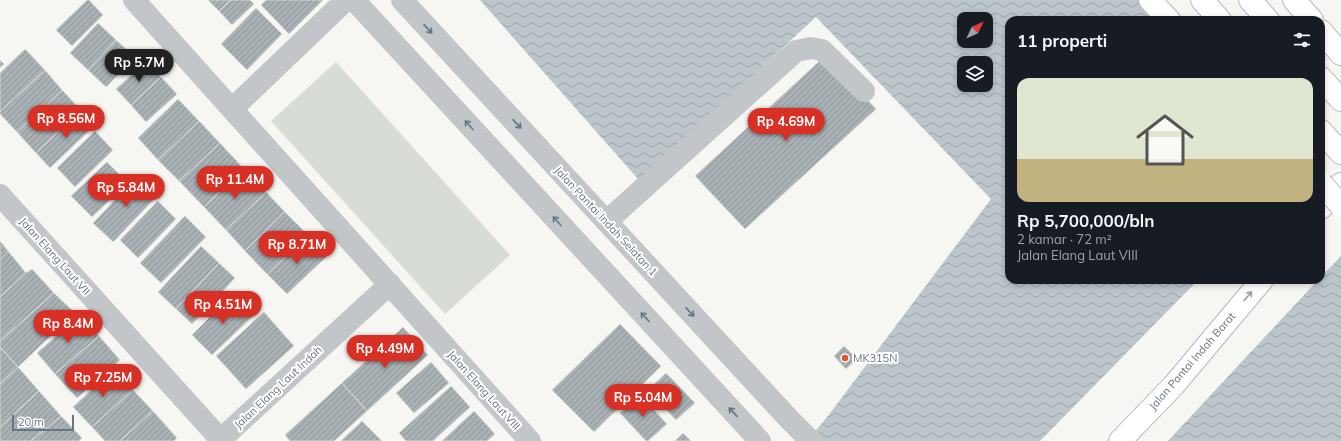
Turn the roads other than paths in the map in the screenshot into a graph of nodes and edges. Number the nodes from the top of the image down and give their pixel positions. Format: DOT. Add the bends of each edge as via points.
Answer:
graph roads {
  1 [pos="134,0"];
  2 [pos="346,0"];
  3 [pos="354,0"];
  4 [pos="402,0"];
  5 [pos="1150,0"];
  6 [pos="1202,0"];
  7 [pos="1250,0"];
  8 [pos="1294,0"];
  9 [pos="1165,16"];
  10 [pos="1216,16"];
  11 [pos="1264,16"];
  12 [pos="1308,16"];
  13 [pos="1325,36"];
  14 [pos="1341,54"];
  15 [pos="1325,82"];
  16 [pos="864,90"];
  17 [pos="1341,100"];
  18 [pos="232,108"];
  19 [pos="1325,135"];
  20 [pos="1339,150"];
  21 [pos="1341,184"];
  22 [pos="1325,188"];
  23 [pos="0,195"];
  24 [pos="1325,203"];
  25 [pos="1341,206"];
  26 [pos="607,221"];
  27 [pos="390,284"];
  28 [pos="1259,284"];
  29 [pos="221,440"];
  30 [pos="530,441"];
  31 [pos="760,441"];
  32 [pos="811,441"];
  33 [pos="1120,441"];
  1 -- 18 [label="street, Jalan Elang Laut VIII"];
  2 -- 18 [label="street"];
  31 -- 3 [label="street, one-way"];
  4 -- 26 [label="street, Jalan Pantai Indah Selatan 1, one-way"];
  5 -- 9 [label="main road"];
  6 -- 10 [label="main road"];
  7 -- 11 [label="main road"];
  8 -- 12 [label="main road"];
  13 -- 14 [label="main road"];
  15 -- 17 [label="main road"];
  16 -- 26 [label="street" via="822,50 811,48 796,51"];
  18 -- 27 [label="street, Jalan Elang Laut VIII"];
  19 -- 20 [label="main road"];
  21 -- 24 [label="main road"];
  22 -- 25 [label="main road, bridge"];
  23 -- 29 [label="street, Jalan Elang Laut VII"];
  26 -- 32 [label="street, Jalan Pantai Indah Selatan 1, one-way"];
  27 -- 29 [label="street, Jalan Elang Laut Indah"];
  27 -- 30 [label="street, Jalan Elang Laut VIII"];
  33 -- 28 [label="main road, Jalan Pantai Indah Barat, one-way" via="1174,385"];
}
